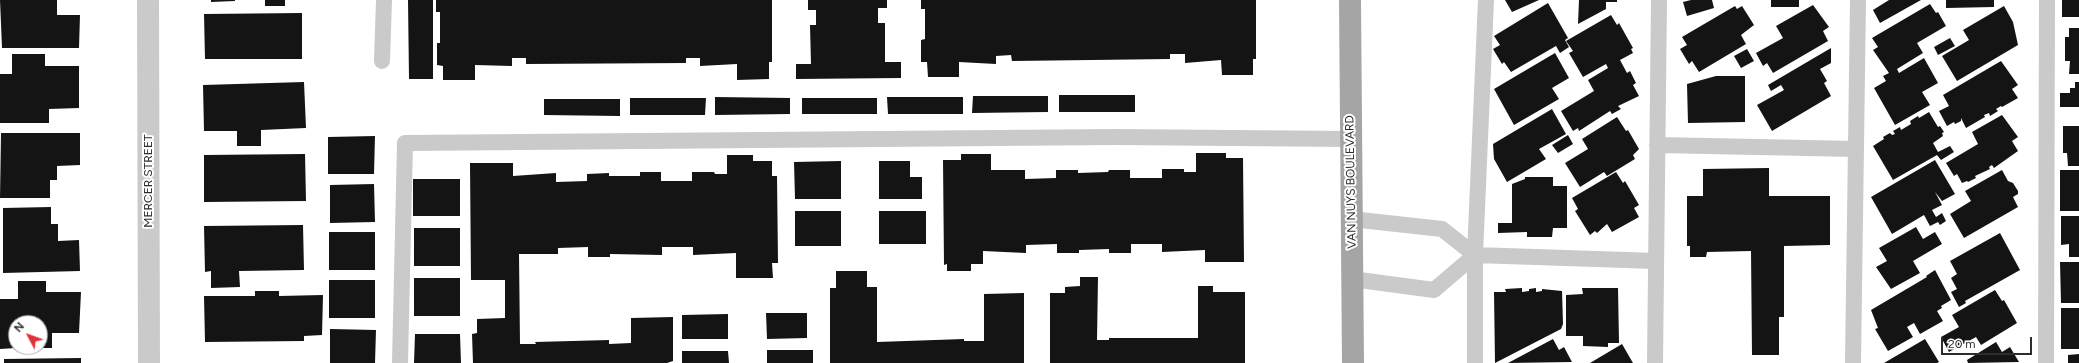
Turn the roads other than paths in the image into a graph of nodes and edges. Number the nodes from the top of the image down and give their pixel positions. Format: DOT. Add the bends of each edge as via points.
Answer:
graph roads {
  1 [pos="148,0"];
  2 [pos="384,0"];
  3 [pos="1350,0"];
  4 [pos="1486,0"];
  5 [pos="1659,0"];
  6 [pos="1858,0"];
  7 [pos="2047,0"];
  8 [pos="382,61"];
  9 [pos="1350,139"];
  10 [pos="1657,145"];
  11 [pos="1856,149"];
  12 [pos="1352,218"];
  13 [pos="1475,255"];
  14 [pos="1656,262"];
  15 [pos="1352,279"];
  16 [pos="149,363"];
  17 [pos="400,363"];
  18 [pos="1353,363"];
  19 [pos="1475,363"];
  20 [pos="1655,363"];
  21 [pos="1853,363"];
  22 [pos="2046,363"];
  1 -- 16 [label="street, MERCER STREET"];
  2 -- 8 [label="lane"];
  3 -- 9 [label="main road, VAN NUYS BOULEVARD"];
  4 -- 13 [label="lane"];
  5 -- 10 [label="lane"];
  6 -- 11 [label="lane"];
  7 -- 22 [label="lane"];
  9 -- 12 [label="main road, VAN NUYS BOULEVARD"];
  9 -- 17 [label="lane" via="1115,136 405,143"];
  10 -- 11 [label="lane"];
  10 -- 14 [label="lane"];
  11 -- 21 [label="lane"];
  12 -- 13 [label="lane" via="1442,229"];
  12 -- 15 [label="main road, VAN NUYS BOULEVARD"];
  13 -- 14 [label="lane"];
  13 -- 15 [label="lane" via="1434,290"];
  13 -- 19 [label="lane"];
  14 -- 20 [label="lane"];
  15 -- 18 [label="main road, VAN NUYS BOULEVARD"];
}
